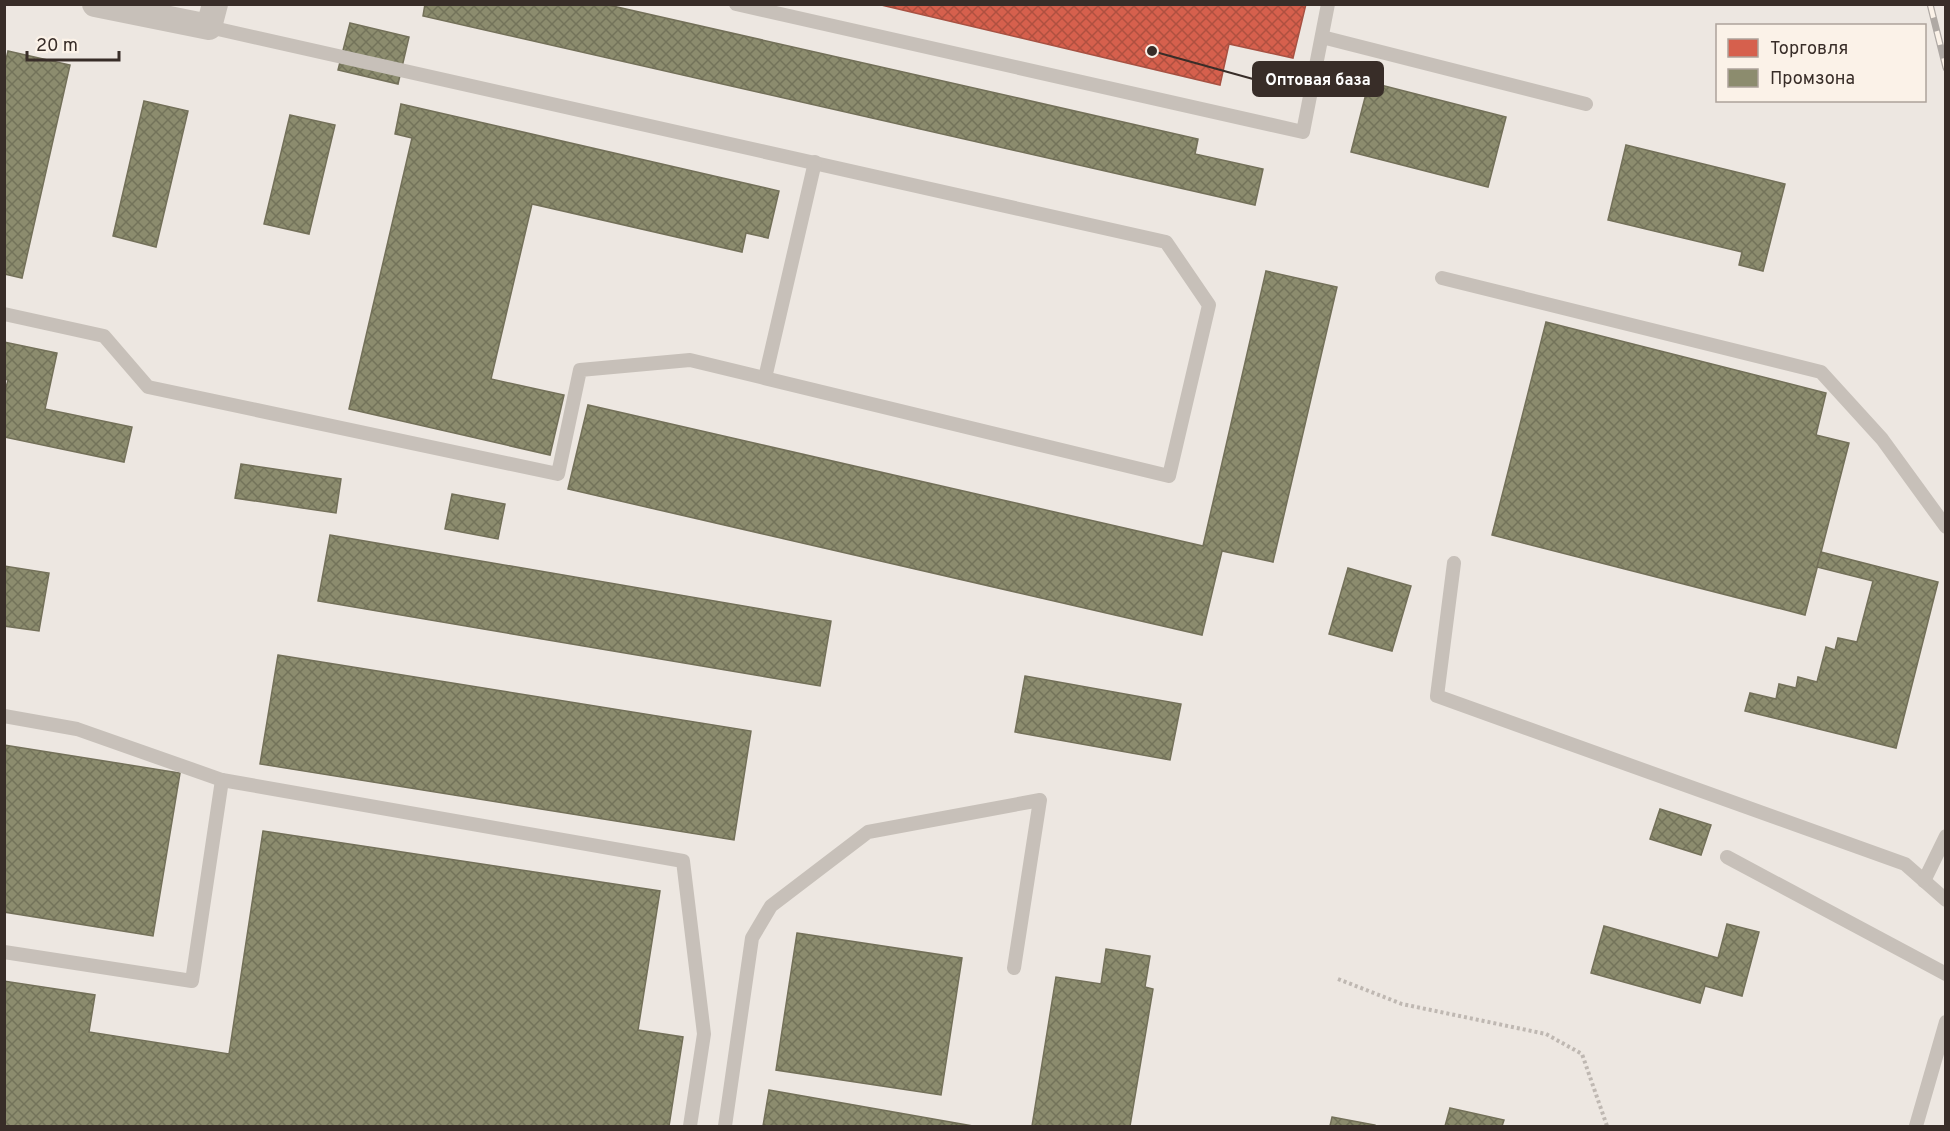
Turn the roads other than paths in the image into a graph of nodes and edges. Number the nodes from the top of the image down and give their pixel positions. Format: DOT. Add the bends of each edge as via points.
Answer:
graph roads {
  1 [pos="95,4"];
  2 [pos="736,4"];
  3 [pos="1329,4"];
  4 [pos="212,16"];
  5 [pos="1322,38"];
  6 [pos="1586,104"];
  7 [pos="815,162"];
  8 [pos="1442,278"];
  9 [pos="4,314"];
  10 [pos="765,378"];
  11 [pos="1946,527"];
  12 [pos="1454,563"];
  13 [pos="4,716"];
  14 [pos="222,780"];
  15 [pos="1946,836"];
  16 [pos="1727,857"];
  17 [pos="1924,881"];
  18 [pos="1946,900"];
  19 [pos="4,952"];
  20 [pos="1014,968"];
  21 [pos="1946,974"];
  22 [pos="1946,1022"];
  23 [pos="690,1126"];
  24 [pos="725,1126"];
  25 [pos="1916,1126"];
  1 -- 4 [label="street"];
  2 -- 5 [label="lane" via="1303,132"];
  3 -- 5 [label="lane"];
  4 -- 7 [label="lane"];
  5 -- 6 [label="lane"];
  7 -- 10 [label="lane"];
  7 -- 10 [label="lane" via="1166,242 1209,305 1169,476"];
  8 -- 11 [label="lane" via="1821,372 1882,439"];
  9 -- 10 [label="lane" via="104,336 148,387 558,474 580,370 690,360"];
  12 -- 17 [label="lane" via="1437,696 1905,864"];
  13 -- 14 [label="lane" via="77,729"];
  14 -- 19 [label="lane" via="192,981"];
  14 -- 23 [label="lane" via="683,861 704,1034"];
  15 -- 17 [label="lane"];
  16 -- 21 [label="lane"];
  17 -- 18 [label="lane"];
  20 -- 24 [label="lane" via="1040,800 868,832 771,906 752,938"];
  22 -- 25 [label="lane"];
}
